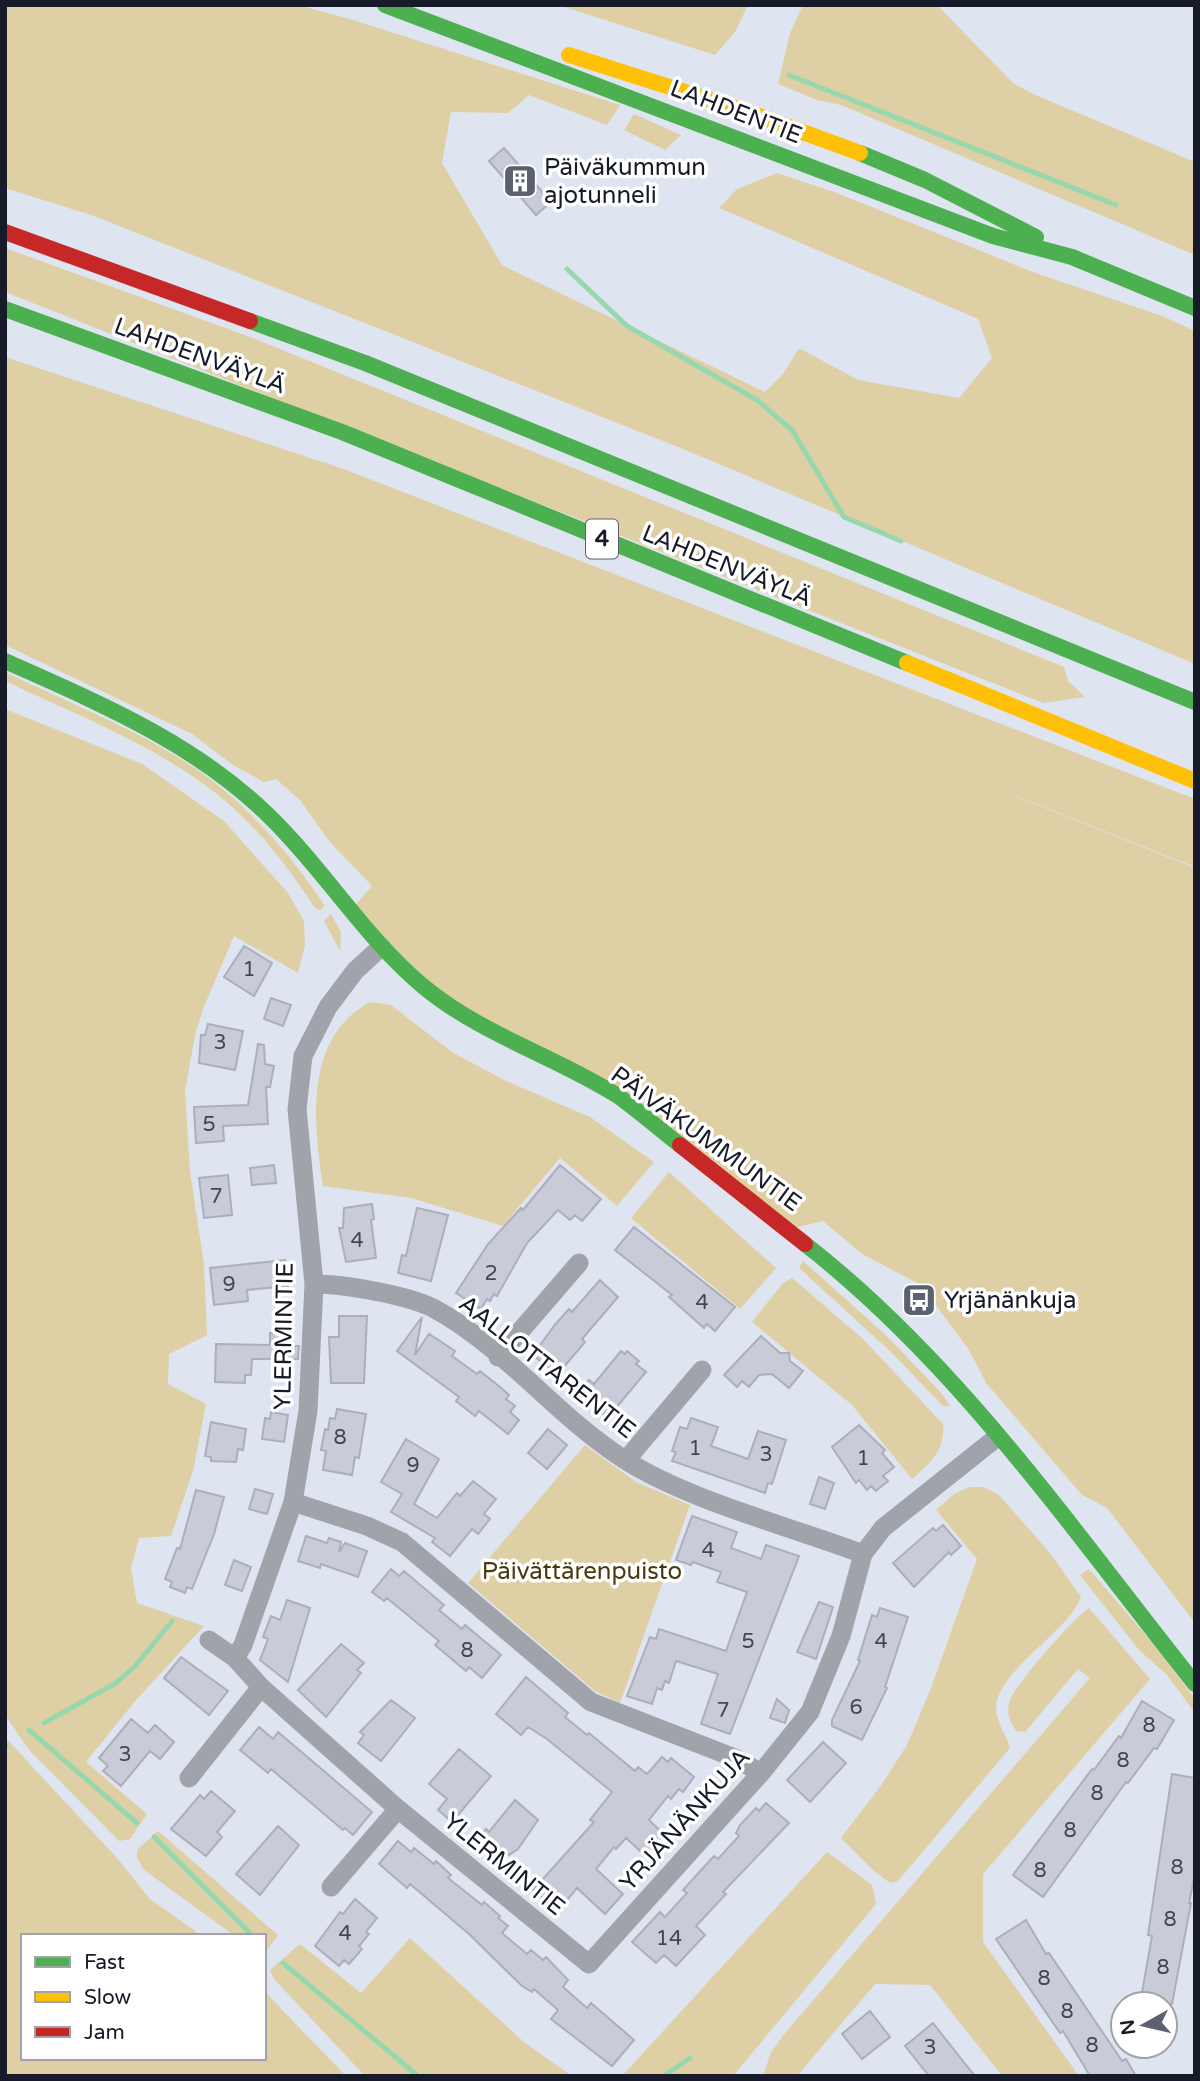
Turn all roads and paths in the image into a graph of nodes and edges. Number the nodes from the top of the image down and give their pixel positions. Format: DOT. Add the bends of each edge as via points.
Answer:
graph roads {
  1 [pos="385,5"];
  2 [pos="401,5"];
  3 [pos="5,232"];
  4 [pos="1072,257"];
  5 [pos="5,309"];
  6 [pos="1195,309"];
  7 [pos="5,661"];
  8 [pos="1195,702"];
  9 [pos="1195,781"];
  10 [pos="381,947"];
  11 [pos="579,1263"];
  12 [pos="314,1284"];
  13 [pos="498,1357"];
  14 [pos="702,1370"];
  15 [pos="996,1438"];
  16 [pos="626,1460"];
  17 [pos="293,1502"];
  18 [pos="863,1554"];
  19 [pos="209,1640"];
  20 [pos="235,1658"];
  21 [pos="1195,1684"];
  22 [pos="261,1687"];
  23 [pos="761,1773"];
  24 [pos="190,1778"];
  25 [pos="398,1809"];
  26 [pos="331,1887"];
  27 [pos="589,1964"];
  1 -- 4 [label="main road, LAHDENTIE" via="993,236"];
  2 -- 4 [label="main road, LAHDENTIE" via="732,105 999,216"];
  3 -- 8 [label="main road, LAHDENVÄYLÄ" via="365,363"];
  4 -- 6 [label="main road, LAHDENTIE"];
  5 -- 9 [label="main road, LAHDENVÄYLÄ / 4" via="342,432"];
  7 -- 10 [label="main road, PÄIVÄKUMMUNTIE" via="124,714 182,746 229,780 269,816"];
  10 -- 12 [label="street, YLERMINTIE" via="355,971 328,1007 303,1056 297,1109"];
  10 -- 15 [label="main road, PÄIVÄKUMMUNTIE" via="425,988 478,1025 617,1096 790,1229 860,1287 915,1341"];
  11 -- 13 [label="street"];
  12 -- 13 [label="street, AALLOTTARENTIE" via="334,1284 424,1304"];
  12 -- 17 [label="street, YLERMINTIE" via="308,1410"];
  13 -- 16 [label="street, AALLOTTARENTIE"];
  14 -- 16 [label="street"];
  15 -- 18 [label="street, YRJÄNÄNKUJA" via="883,1528"];
  15 -- 21 [label="main road, PÄIVÄKUMMUNTIE"];
  16 -- 18 [label="street, AALLOTTARENTIE" via="667,1483"];
  17 -- 20 [label="street, YLERMINTIE"];
  17 -- 23 [label="street" via="402,1542 591,1702"];
  18 -- 23 [label="street, YRJÄNÄNKUJA" via="841,1636 810,1712"];
  19 -- 20 [label="street, YLERMINTIE"];
  20 -- 22 [label="street, YLERMINTIE"];
  22 -- 24 [label="street"];
  22 -- 25 [label="street, YLERMINTIE"];
  23 -- 27 [label="street, YRJÄNÄNKUJA"];
  25 -- 26 [label="street"];
  25 -- 27 [label="street, YLERMINTIE"];
}
